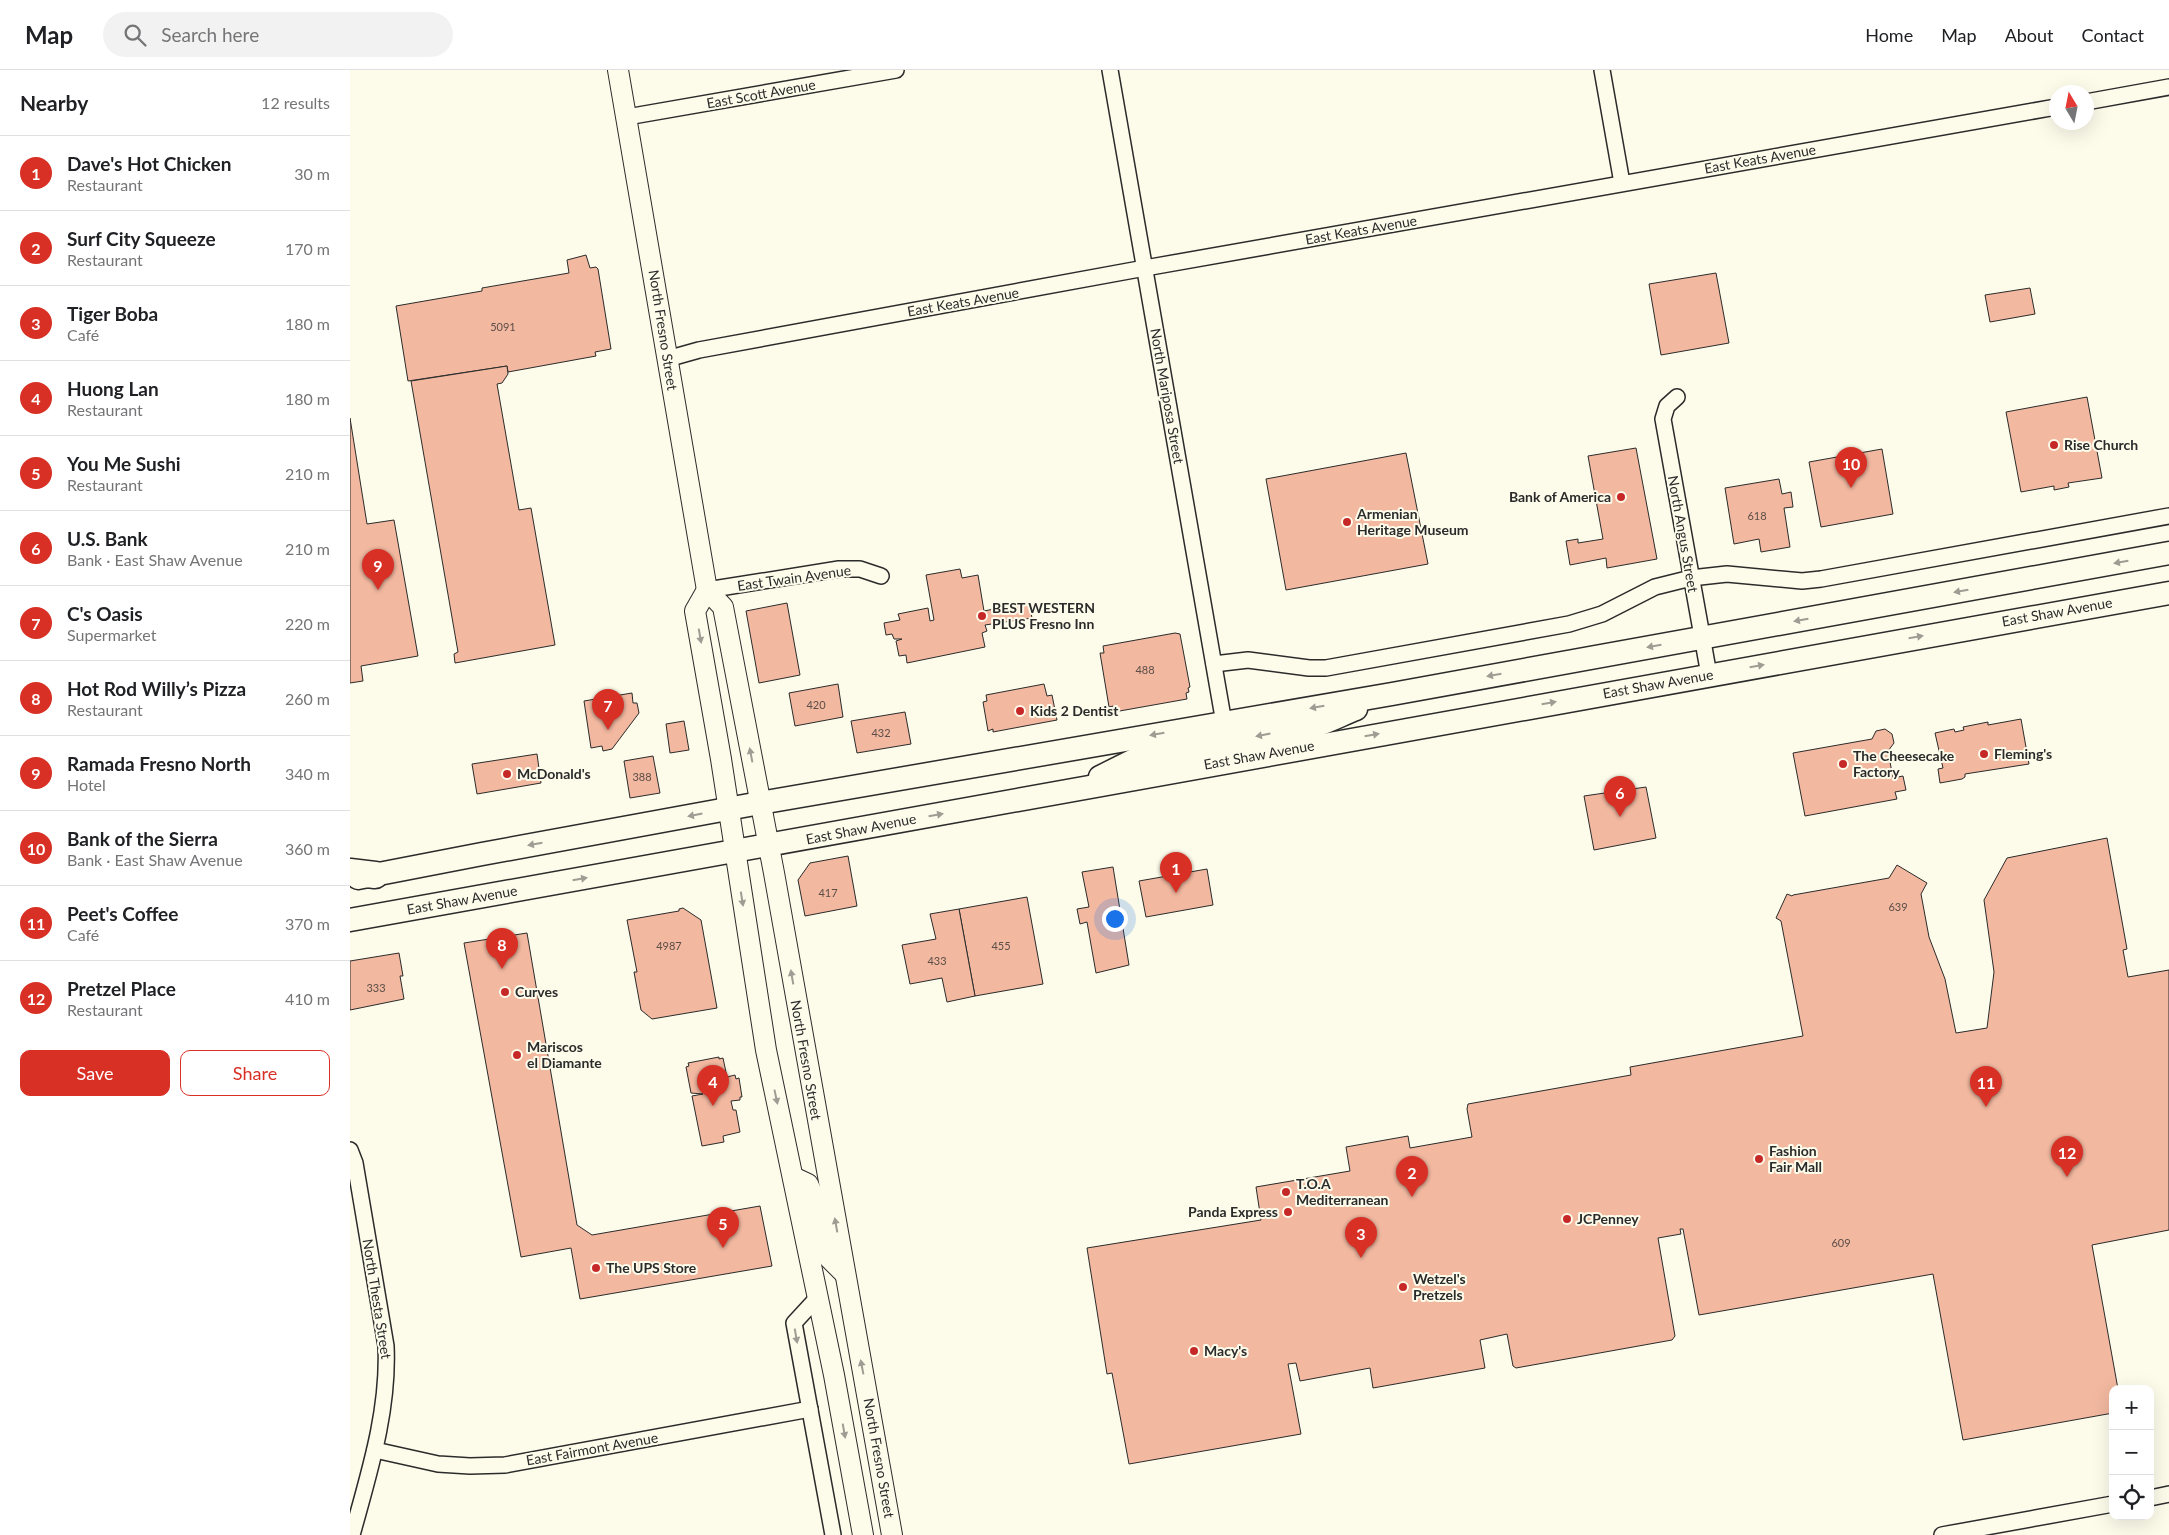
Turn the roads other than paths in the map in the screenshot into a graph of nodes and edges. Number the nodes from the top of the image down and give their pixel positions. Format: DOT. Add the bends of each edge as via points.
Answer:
graph roads {
  1 [pos="618,70"];
  2 [pos="896,70"];
  3 [pos="1110,70"];
  4 [pos="1602,70"];
  5 [pos="2169,87"];
  6 [pos="2094,101"];
  7 [pos="2049,108"];
  8 [pos="627,117"];
  9 [pos="1622,184"];
  10 [pos="1145,268"];
  11 [pos="667,359"];
  12 [pos="1677,398"];
  13 [pos="2169,516"];
  14 [pos="2169,553"];
  15 [pos="881,576"];
  16 [pos="1691,578"];
  17 [pos="707,590"];
  18 [pos="2169,593"];
  19 [pos="1702,638"];
  20 [pos="1214,664"];
  21 [pos="1708,675"];
  22 [pos="1392,694"];
  23 [pos="1224,723"];
  24 [pos="1218,763"];
  25 [pos="1077,789"];
  26 [pos="760,803"];
  27 [pos="728,809"];
  28 [pos="768,846"];
  29 [pos="734,851"];
  30 [pos="350,872"];
  31 [pos="376,875"];
  32 [pos="350,880"];
  33 [pos="350,920"];
  34 [pos="350,1150"];
  35 [pos="793,1177"];
  36 [pos="844,1273"];
  37 [pos="818,1297"];
  38 [pos="810,1409"];
  39 [pos="375,1450"];
  40 [pos="2169,1494"];
  41 [pos="2154,1497"];
  42 [pos="2109,1505"];
  43 [pos="352,1535"];
  44 [pos="833,1535"];
  45 [pos="864,1535"];
  46 [pos="892,1535"];
  47 [pos="1942,1535"];
  1 -- 8 [label="main road, North Fresno Street"];
  2 -- 8 [label="street, East Scott Avenue"];
  3 -- 10 [label="street, North Mariposa Street"];
  4 -- 9 [label="street"];
  5 -- 6 [label="street"];
  7 -- 9 [label="street, East Keats Avenue"];
  8 -- 11 [label="main road, North Fresno Street"];
  9 -- 10 [label="street, East Keats Avenue"];
  10 -- 11 [label="street, East Keats Avenue" via="699,350"];
  10 -- 20 [label="street, North Mariposa Street"];
  11 -- 17 [label="main road, North Fresno Street"];
  12 -- 16 [label="street, North Angus Street" via="1667,406 1663,419"];
  13 -- 16 [label="street" via="1820,579 1802,581 1727,574"];
  14 -- 19 [label="main road, one-way"];
  15 -- 17 [label="street, East Twain Avenue" via="860,569 839,568"];
  16 -- 19 [label="street, North Angus Street"];
  16 -- 20 [label="street" via="1654,587 1602,614 1569,624 1326,668 1248,660"];
  26 -- 17 [label="main road, North Fresno Street, one-way" via="723,607"];
  17 -- 27 [label="main road, North Fresno Street, one-way" via="695,611"];
  21 -- 18 [label="main road, East Shaw Avenue, one-way"];
  19 -- 21 [label="street, North Angus Street"];
  19 -- 22 [label="main road, one-way"];
  20 -- 23 [label="street, North Mariposa Street"];
  24 -- 21 [label="main road, East Shaw Avenue, one-way"];
  22 -- 23 [label="main road, one-way"];
  22 -- 24 [label="main road, one-way" via="1316,726 1240,740 1224,750"];
  23 -- 25 [label="main road" via="1220,740 1136,759"];
  23 -- 26 [label="main road, one-way"];
  24 -- 25 [label="main road, East Shaw Avenue"];
  28 -- 25 [label="main road, East Shaw Avenue, one-way"];
  26 -- 27 [label="main road"];
  26 -- 28 [label="main road, North Fresno Street"];
  27 -- 29 [label="main road, North Fresno Street"];
  27 -- 31 [label="main road, one-way"];
  28 -- 29 [label="main road, East Shaw Avenue"];
  36 -- 28 [label="main road, North Fresno Street, one-way"];
  33 -- 29 [label="main road, East Shaw Avenue, one-way"];
  29 -- 35 [label="main road, North Fresno Street, one-way" via="764,1041"];
  30 -- 31 [label="highway"];
  31 -- 32 [label="main road"];
  34 -- 39 [label="street, North Thesta Street" via="355,1163 386,1346 385,1404"];
  35 -- 36 [label="main road" via="808,1184 826,1256"];
  35 -- 37 [label="main road, North Fresno Street"];
  46 -- 36 [label="main road, North Fresno Street, one-way"];
  37 -- 38 [label="street, one-way" via="794,1323"];
  37 -- 45 [label="main road, North Fresno Street, one-way"];
  38 -- 39 [label="street, East Fairmont Avenue" via="505,1465 438,1464"];
  38 -- 44 [label="street"];
  39 -- 43 [label="street, North Thesta Street"];
  40 -- 41 [label="street"];
  42 -- 47 [label="street"];
}
